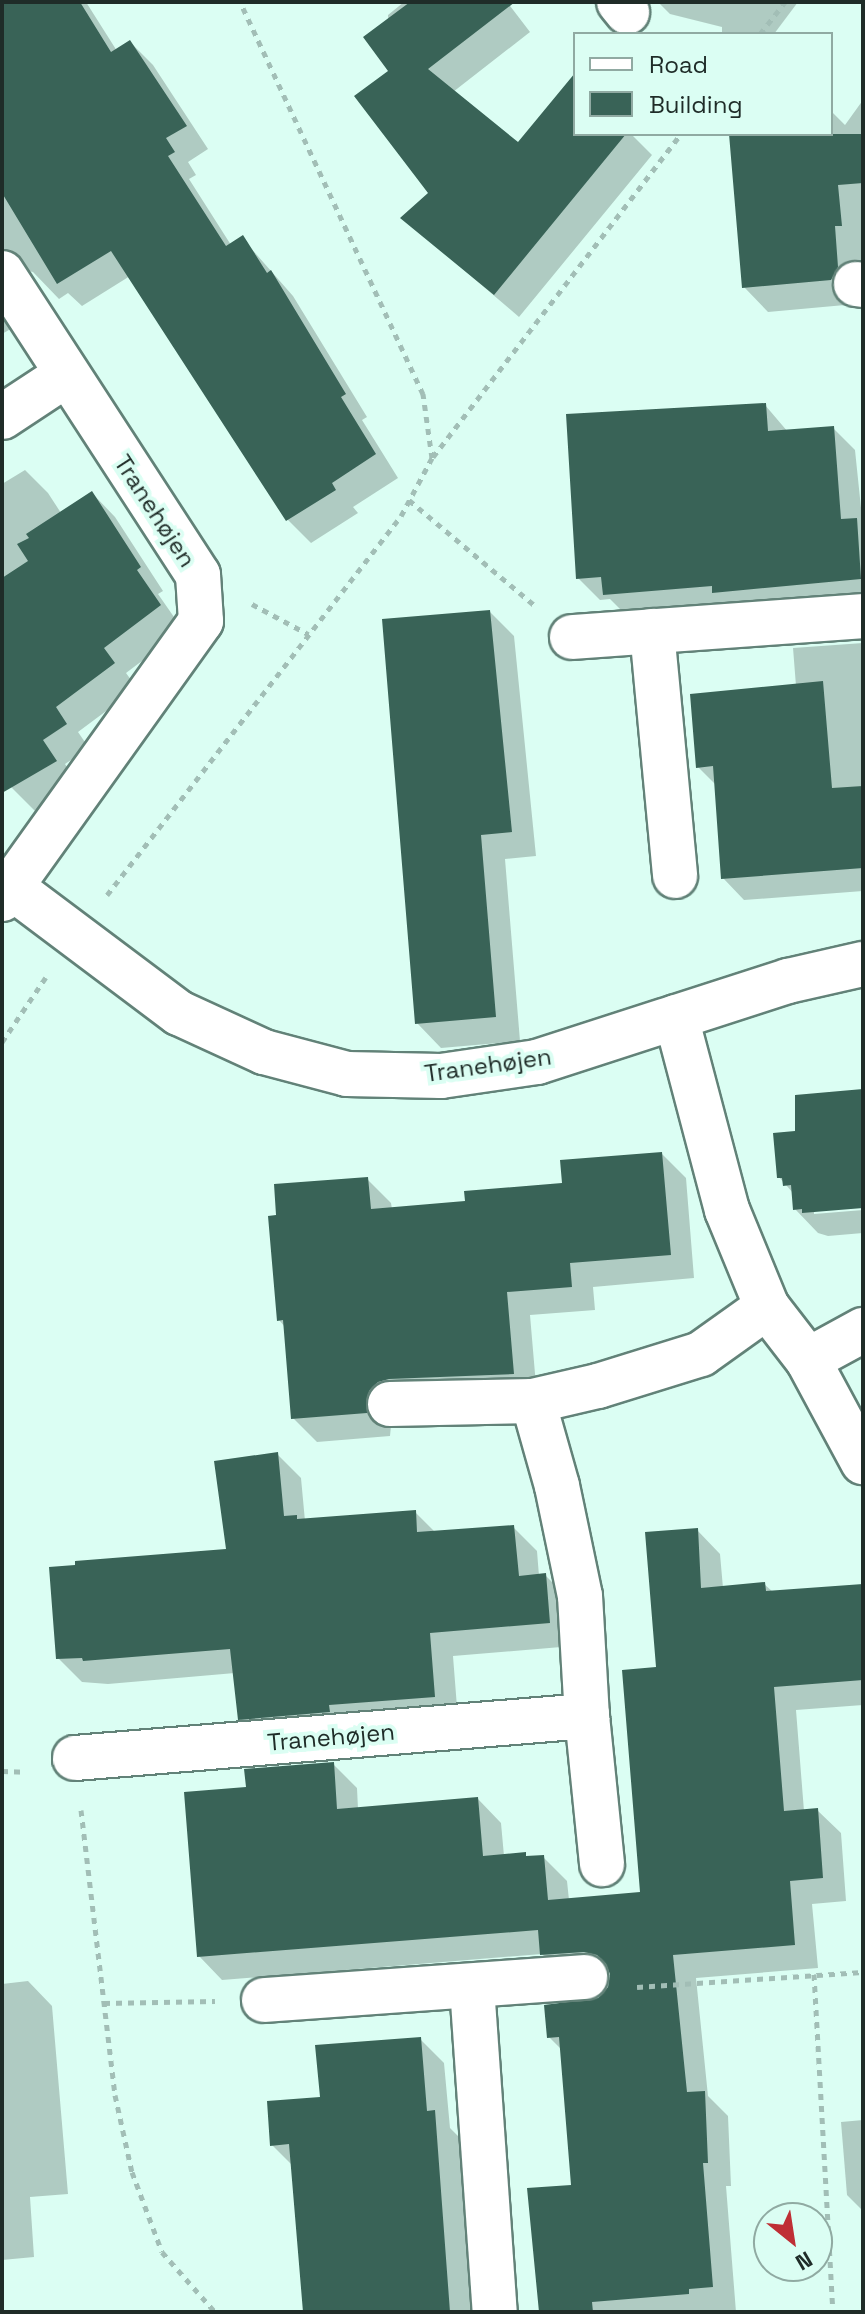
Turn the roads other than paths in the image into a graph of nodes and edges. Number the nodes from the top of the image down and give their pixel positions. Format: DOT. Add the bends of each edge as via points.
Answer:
graph roads {
  1 [pos="2,273"];
  2 [pos="66,375"];
  3 [pos="2,417"];
  4 [pos="863,616"];
  5 [pos="652,631"];
  6 [pos="572,637"];
  7 [pos="675,876"];
  8 [pos="7,893"];
  9 [pos="863,964"];
  10 [pos="676,1017"];
  11 [pos="767,1307"];
  12 [pos="863,1330"];
  13 [pos="808,1360"];
  14 [pos="533,1401"];
  15 [pos="390,1404"];
  16 [pos="863,1462"];
  17 [pos="587,1716"];
  18 [pos="75,1758"];
  19 [pos="602,1864"];
  20 [pos="585,1977"];
  21 [pos="472,1987"];
  22 [pos="264,2000"];
  23 [pos="495,2312"];
  1 -- 2 [label="street, Tranehøjen"];
  2 -- 3 [label="street"];
  2 -- 8 [label="street, Tranehøjen" via="198,575 201,621"];
  4 -- 5 [label="street"];
  5 -- 6 [label="street"];
  5 -- 7 [label="street"];
  8 -- 10 [label="street, Tranehøjen" via="179,1013 264,1052 347,1074 441,1076 537,1062"];
  9 -- 10 [label="street, Tranehøjen" via="788,981"];
  10 -- 11 [label="street" via="727,1210"];
  11 -- 13 [label="street"];
  11 -- 14 [label="street" via="701,1354"];
  12 -- 13 [label="street"];
  13 -- 16 [label="street"];
  14 -- 15 [label="street"];
  14 -- 17 [label="street" via="580,1596"];
  17 -- 18 [label="street, Tranehøjen"];
  17 -- 19 [label="street"];
  20 -- 21 [label="street"];
  21 -- 22 [label="street"];
  21 -- 23 [label="street"];
}
